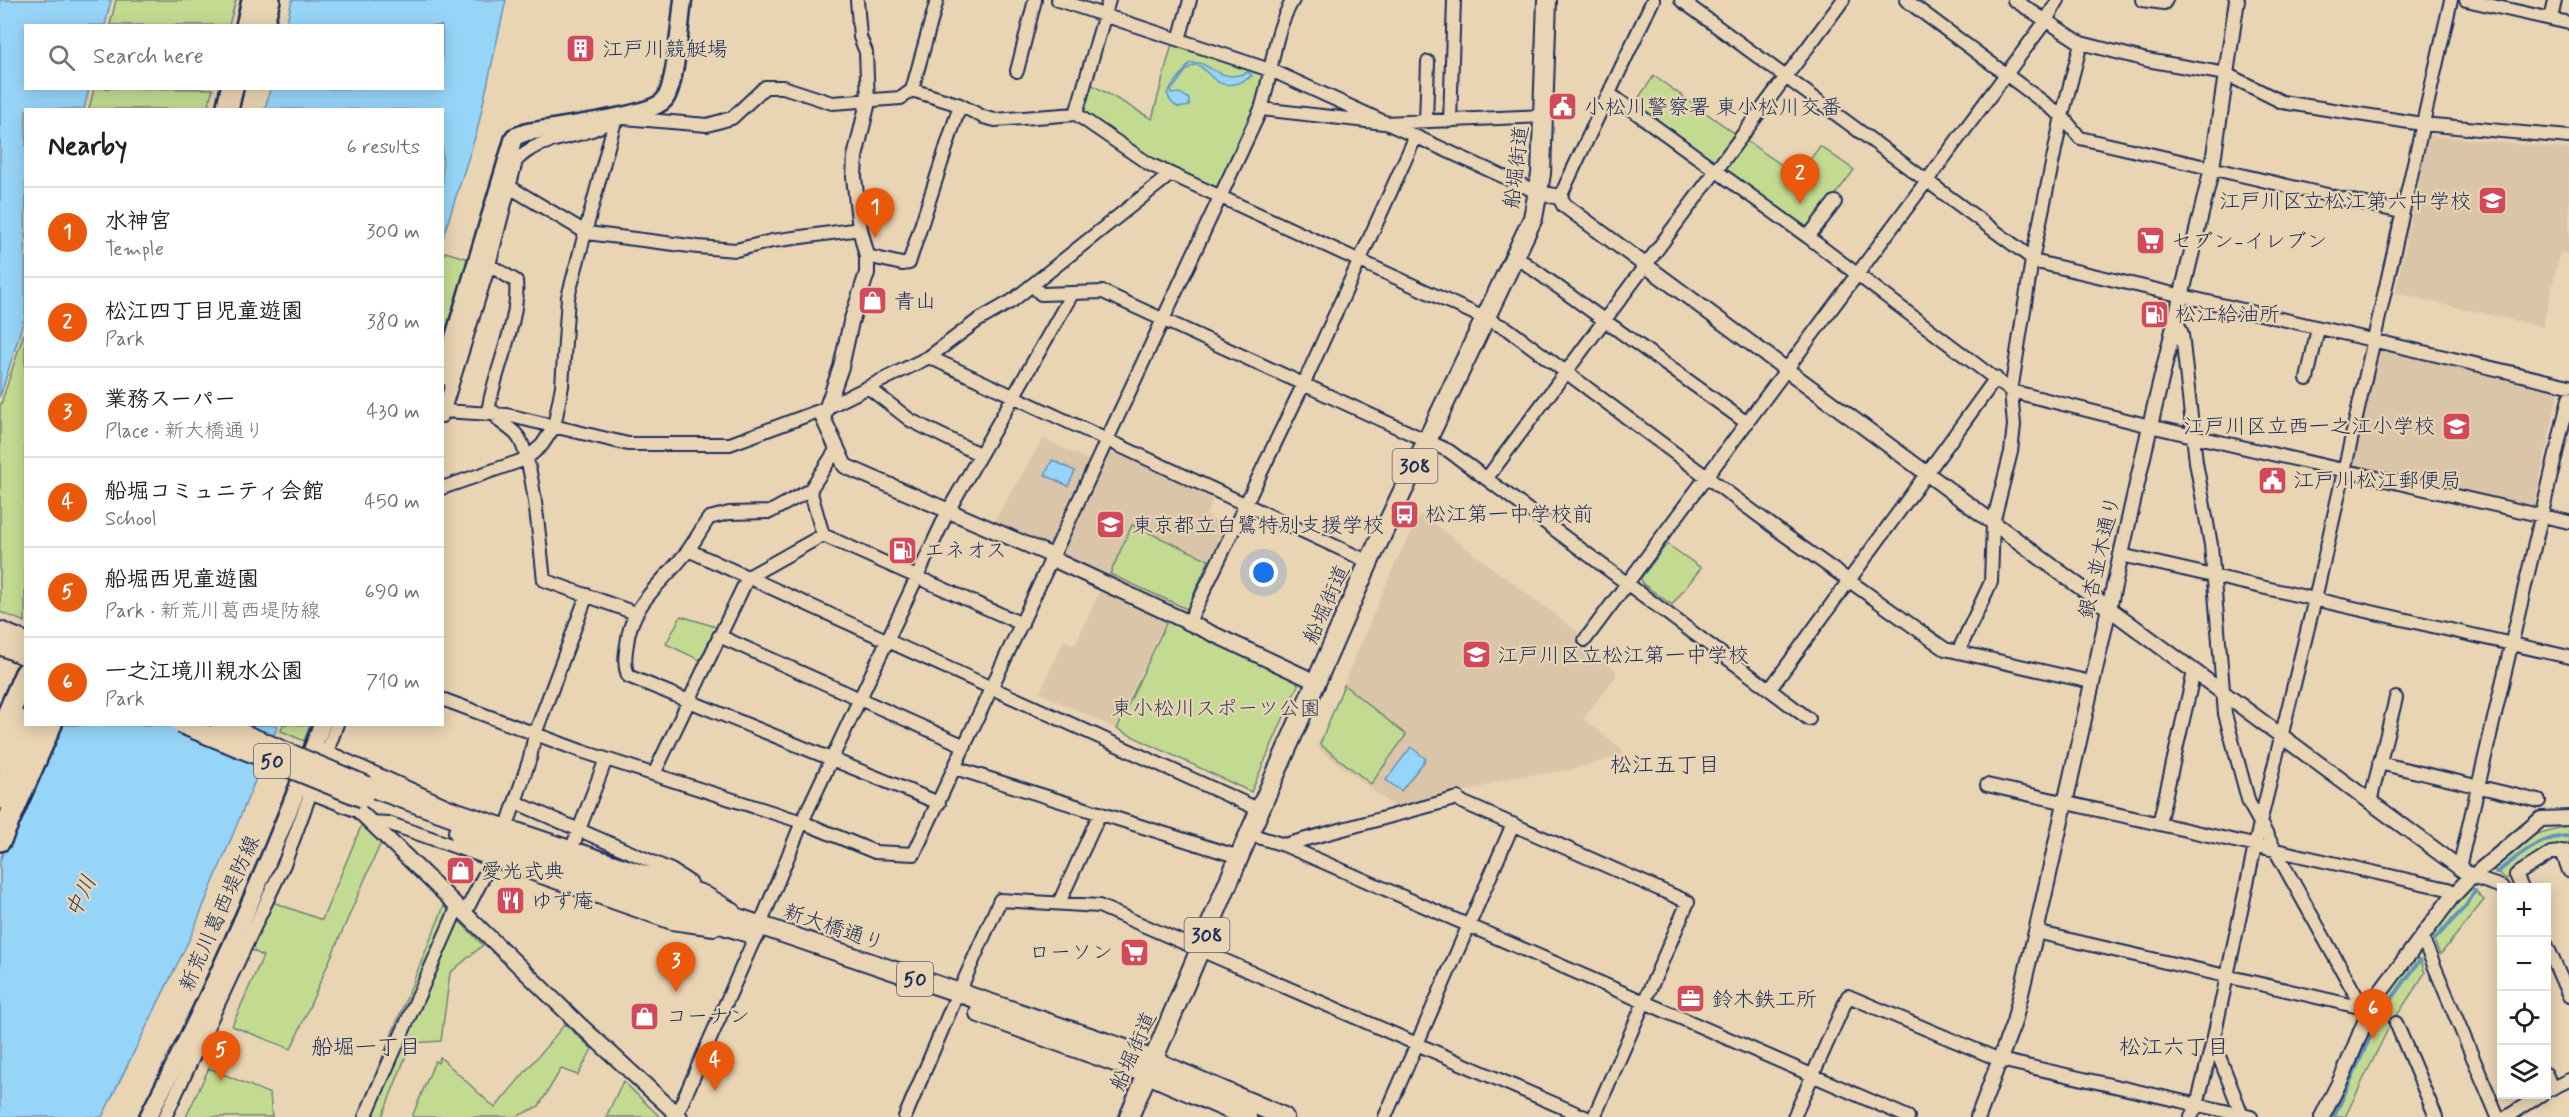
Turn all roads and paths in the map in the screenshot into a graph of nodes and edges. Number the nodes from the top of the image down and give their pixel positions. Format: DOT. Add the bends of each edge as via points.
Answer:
graph roads {
  1 [pos="253,0"];
  2 [pos="269,0"];
  3 [pos="683,0"];
  4 [pos="857,0"];
  5 [pos="937,0"];
  6 [pos="1035,0"];
  7 [pos="1058,0"];
  8 [pos="1109,0"];
  9 [pos="1190,0"];
  10 [pos="1293,0"];
  11 [pos="1454,0"];
  12 [pos="1547,0"];
  13 [pos="1653,0"];
  14 [pos="1682,0"];
  15 [pos="1843,0"];
  16 [pos="1906,0"];
  17 [pos="2014,0"];
  18 [pos="2058,0"];
  19 [pos="2142,0"];
  20 [pos="2166,0"];
  21 [pos="2236,0"];
  22 [pos="2451,0"];
  23 [pos="2466,0"];
  24 [pos="2555,0"];
  25 [pos="1105,16"];
  26 [pos="2551,19"];
  27 [pos="2045,22"];
  28 [pos="2569,23"];
  29 [pos="247,24"];
  30 [pos="263,24"];
  31 [pos="1179,40"];
  32 [pos="2081,43"];
  33 [pos="1428,62"];
  34 [pos="1269,70"];
  35 [pos="1017,71"];
  36 [pos="2005,74"];
  37 [pos="2226,74"];
  38 [pos="1785,77"];
  39 [pos="232,90"];
  40 [pos="246,90"];
  41 [pos="912,90"];
  42 [pos="1610,94"];
  43 [pos="868,102"];
  44 [pos="960,105"];
  45 [pos="227,108"];
  46 [pos="242,108"];
  47 [pos="1261,109"];
  48 [pos="1076,114"];
  49 [pos="1545,116"];
  50 [pos="2062,116"];
  51 [pos="616,117"];
  52 [pos="1426,121"];
  53 [pos="1450,121"];
  54 [pos="1384,123"];
  55 [pos="2422,124"];
  56 [pos="2569,137"];
  57 [pos="1415,138"];
  58 [pos="2212,168"];
  59 [pos="1717,170"];
  60 [pos="1171,174"];
  61 [pos="1925,181"];
  62 [pos="508,186"];
  63 [pos="1539,193"];
  64 [pos="1222,196"];
  65 [pos="1560,197"];
  66 [pos="1835,202"];
  67 [pos="2402,212"];
  68 [pos="860,229"];
  69 [pos="587,233"];
  70 [pos="1808,237"];
  71 [pos="867,256"];
  72 [pos="1515,256"];
  73 [pos="1358,260"];
  74 [pos="2032,260"];
  75 [pos="489,265"];
  76 [pos="1646,266"];
  77 [pos="1857,275"];
  78 [pos="1032,285"];
  79 [pos="1072,294"];
  80 [pos="2181,297"];
  81 [pos="1486,318"];
  82 [pos="1605,319"];
  83 [pos="2176,319"];
  84 [pos="1164,320"];
  85 [pos="2318,328"];
  86 [pos="2371,345"];
  87 [pos="929,357"];
  88 [pos="1788,370"];
  89 [pos="444,371"];
  90 [pos="1566,372"];
  91 [pos="1996,378"];
  92 [pos="2307,379"];
  93 [pos="1304,383"];
  94 [pos="2569,386"];
  95 [pos="869,388"];
  96 [pos="2011,391"];
  97 [pos="1013,396"];
  98 [pos="2569,398"];
  99 [pos="824,409"];
  100 [pos="444,411"];
  101 [pos="491,412"];
  102 [pos="444,414"];
  103 [pos="1747,423"];
  104 [pos="2150,426"];
  105 [pos="554,427"];
  106 [pos="2194,435"];
  107 [pos="1108,439"];
  108 [pos="1427,441"];
  109 [pos="836,450"];
  110 [pos="979,454"];
  111 [pos="526,459"];
  112 [pos="2343,470"];
  113 [pos="1927,474"];
  114 [pos="1706,476"];
  115 [pos="1487,478"];
  116 [pos="444,487"];
  117 [pos="810,490"];
  118 [pos="1244,504"];
  119 [pos="948,511"];
  120 [pos="2542,516"];
  121 [pos="2569,522"];
  122 [pos="1993,523"];
  123 [pos="823,535"];
  124 [pos="688,550"];
  125 [pos="2121,555"];
  126 [pos="1052,557"];
  127 [pos="1369,562"];
  128 [pos="2215,576"];
  129 [pos="748,577"];
  130 [pos="916,577"];
  131 [pos="1848,582"];
  132 [pos="1628,583"];
  133 [pos="587,596"];
  134 [pos="2315,599"];
  135 [pos="2108,609"];
  136 [pos="635,613"];
  137 [pos="1189,622"];
  138 [pos="1022,624"];
  139 [pos="0,631"];
  140 [pos="719,636"];
  141 [pos="888,640"];
  142 [pos="1585,640"];
  143 [pos="24,641"];
  144 [pos="0,645"];
  145 [pos="2512,645"];
  146 [pos="1958,652"];
  147 [pos="24,655"];
  148 [pos="2569,657"];
  149 [pos="2194,672"];
  150 [pos="24,678"];
  151 [pos="1316,681"];
  152 [pos="2091,682"];
  153 [pos="993,687"];
  154 [pos="1770,689"];
  155 [pos="2224,695"];
  156 [pos="2396,698"];
  157 [pos="860,699"];
  158 [pos="444,700"];
  159 [pos="688,701"];
  160 [pos="24,707"];
  161 [pos="1809,719"];
  162 [pos="31,726"];
  163 [pos="50,726"];
  164 [pos="186,726"];
  165 [pos="224,726"];
  166 [pos="322,726"];
  167 [pos="335,726"];
  168 [pos="0,733"];
  169 [pos="535,734"];
  170 [pos="2282,737"];
  171 [pos="965,747"];
  172 [pos="327,752"];
  173 [pos="606,759"];
  174 [pos="832,759"];
  175 [pos="0,761"];
  176 [pos="2379,763"];
  177 [pos="955,768"];
  178 [pos="654,774"];
  179 [pos="1987,785"];
  180 [pos="2479,788"];
  181 [pos="304,789"];
  182 [pos="0,798"];
  183 [pos="363,798"];
  184 [pos="2539,801"];
  185 [pos="515,802"];
  186 [pos="2064,802"];
  187 [pos="2370,802"];
  188 [pos="939,803"];
  189 [pos="1260,810"];
  190 [pos="1100,813"];
  191 [pos="2569,818"];
  192 [pos="371,822"];
  193 [pos="802,822"];
  194 [pos="1513,824"];
  195 [pos="2159,824"];
  196 [pos="2260,824"];
  197 [pos="507,826"];
  198 [pos="579,829"];
  199 [pos="1249,834"];
  200 [pos="0,840"];
  201 [pos="1284,845"];
  202 [pos="2256,846"];
  203 [pos="572,848"];
  204 [pos="2277,851"];
  205 [pos="2565,851"];
  206 [pos="1239,857"];
  207 [pos="492,860"];
  208 [pos="2460,868"];
  209 [pos="2569,871"];
  210 [pos="2472,877"];
  211 [pos="2520,883"];
  212 [pos="2497,885"];
  213 [pos="704,892"];
  214 [pos="2455,894"];
  215 [pos="1059,903"];
  216 [pos="461,909"];
  217 [pos="1468,927"];
  218 [pos="753,928"];
  219 [pos="2036,932"];
  220 [pos="2421,937"];
  221 [pos="1201,952"];
  222 [pos="2551,953"];
  223 [pos="2227,975"];
  224 [pos="2569,996"];
  225 [pos="956,999"];
  226 [pos="1644,1003"];
  227 [pos="2369,1009"];
  228 [pos="2396,1023"];
  229 [pos="2213,1041"];
  230 [pos="1416,1046"];
  231 [pos="2000,1060"];
  232 [pos="1151,1067"];
  233 [pos="1813,1075"];
  234 [pos="2569,1080"];
  235 [pos="2551,1089"];
  236 [pos="2535,1099"];
  237 [pos="2197,1105"];
  238 [pos="679,1116"];
  239 [pos="2247,1116"];
  240 [pos="148,1117"];
  241 [pos="165,1117"];
  242 [pos="364,1117"];
  243 [pos="905,1117"];
  244 [pos="1129,1117"];
  245 [pos="1247,1117"];
  246 [pos="1284,1117"];
  247 [pos="1385,1117"];
  248 [pos="1585,1117"];
  249 [pos="1594,1117"];
  250 [pos="1794,1117"];
  251 [pos="1908,1117"];
  252 [pos="1978,1117"];
  253 [pos="2191,1117"];
  254 [pos="2322,1117"];
  255 [pos="2436,1117"];
  256 [pos="2498,1117"];
  257 [pos="2507,1117"];
  1 -- 29 [label="highway"];
  2 -- 30 [label="highway"];
  3 -- 51 [label="main road" via="670,89 664,100 652,108"];
  4 -- 43 [label="street" via="860,37 866,52"];
  5 -- 41 [label="street"];
  6 -- 35 [label="street"];
  7 -- 25 [label="street"];
  8 -- 25 [label="street"];
  9 -- 31 [label="street"];
  10 -- 34 [label="street" via="1280,25"];
  11 -- 53 [label="street"];
  12 -- 49 [label="main road, 船堀街道 / 308"];
  13 -- 42 [label="street"];
  14 -- 38 [label="street"];
  15 -- 38 [label="street"];
  16 -- 36 [label="street"];
  17 -- 27 [label="street"];
  18 -- 27 [label="street"];
  19 -- 20 [label="street"];
  21 -- 37 [label="street, 銀杏並木通り"];
  22 -- 55 [label="street"];
  23 -- 26 [label="street"];
  24 -- 26 [label="street"];
  25 -- 31 [label="street"];
  25 -- 48 [label="street"];
  26 -- 28 [label="street"];
  27 -- 32 [label="street"];
  27 -- 36 [label="street"];
  31 -- 34 [label="street"];
  32 -- 37 [label="street"];
  32 -- 50 [label="street"];
  33 -- 52 [label="street"];
  34 -- 47 [label="street"];
  34 -- 54 [label="street"];
  36 -- 50 [label="street"];
  36 -- 61 [label="street"];
  37 -- 55 [label="street" via="2282,102"];
  37 -- 58 [label="street, 銀杏並木通り"];
  38 -- 59 [label="street"];
  38 -- 61 [label="street"];
  39 -- 45 [label="highway"];
  40 -- 46 [label="highway"];
  41 -- 43 [label="street" via="901,98"];
  41 -- 44 [label="street"];
  42 -- 59 [label="street"];
  42 -- 65 [label="street"];
  43 -- 51 [label="street" via="832,103 783,87 765,87 732,118 707,125"];
  43 -- 68 [label="street" via="855,157"];
  44 -- 48 [label="street" via="995,120"];
  44 -- 71 [label="street" via="909,263"];
  47 -- 54 [label="street"];
  47 -- 64 [label="street"];
  48 -- 60 [label="street" via="1149,165"];
  49 -- 53 [label="street"];
  49 -- 63 [label="main road, 船堀街道 / 308"];
  50 -- 58 [label="street" via="2080,138"];
  50 -- 74 [label="street"];
  51 -- 62 [label="street" via="593,132 526,149 516,161"];
  51 -- 69 [label="street"];
  51 -- 89 [label="main road" via="514,137"];
  52 -- 53 [label="street"];
  52 -- 54 [label="street"];
  54 -- 57 [label="street"];
  55 -- 56 [label="street"];
  55 -- 67 [label="street"];
  57 -- 63 [label="street"];
  57 -- 73 [label="street"];
  58 -- 67 [label="street"];
  58 -- 80 [label="street, 銀杏並木通り"];
  59 -- 70 [label="street"];
  59 -- 76 [label="street"];
  60 -- 64 [label="street"];
  60 -- 78 [label="street"];
  61 -- 74 [label="street"];
  61 -- 77 [label="street"];
  62 -- 69 [label="street"];
  62 -- 75 [label="street"];
  63 -- 65 [label="street"];
  63 -- 72 [label="main road, 船堀街道 / 308" via="1533,218"];
  64 -- 73 [label="street"];
  64 -- 84 [label="street"];
  65 -- 76 [label="street" via="1564,206"];
  66 -- 70 [label="street"];
  67 -- 86 [label="street"];
  68 -- 69 [label="street" via="736,250"];
  68 -- 71 [label="street"];
  69 -- 105 [label="street" via="568,297 562,386"];
  70 -- 77 [label="street"];
  71 -- 99 [label="street" via="867,273 841,367"];
  72 -- 81 [label="main road, 船堀街道 / 308"];
  72 -- 82 [label="street"];
  73 -- 81 [label="street"];
  73 -- 93 [label="street"];
  74 -- 80 [label="street"];
  74 -- 96 [label="street"];
  75 -- 100 [label="street"];
  75 -- 101 [label="street" via="516,280 518,298 490,394"];
  76 -- 82 [label="street"];
  76 -- 88 [label="street"];
  77 -- 88 [label="street"];
  77 -- 91 [label="street"];
  78 -- 79 [label="street" via="1041,294"];
  78 -- 87 [label="street"];
  79 -- 84 [label="street" via="1102,292"];
  79 -- 97 [label="street"];
  80 -- 83 [label="street, 銀杏並木通り"];
  80 -- 85 [label="street"];
  81 -- 90 [label="street" via="1508,329"];
  81 -- 108 [label="main road, 船堀街道 / 308"];
  82 -- 90 [label="street"];
  82 -- 103 [label="street"];
  83 -- 104 [label="street, 銀杏並木通り"];
  83 -- 106 [label="street" via="2182,334"];
  84 -- 93 [label="street"];
  84 -- 107 [label="street"];
  85 -- 86 [label="street"];
  85 -- 92 [label="street"];
  86 -- 94 [label="street"];
  86 -- 112 [label="street"];
  87 -- 95 [label="street"];
  87 -- 97 [label="street"];
  88 -- 103 [label="street"];
  88 -- 113 [label="street"];
  90 -- 114 [label="street"];
  90 -- 115 [label="street"];
  91 -- 96 [label="street"];
  91 -- 113 [label="street"];
  93 -- 108 [label="street"];
  93 -- 118 [label="street"];
  95 -- 99 [label="street"];
  95 -- 110 [label="street" via="910,420"];
  96 -- 104 [label="street"];
  96 -- 122 [label="street" via="2011,452"];
  97 -- 107 [label="street"];
  97 -- 110 [label="street"];
  98 -- 120 [label="street"];
  99 -- 105 [label="street" via="730,444 628,444"];
  99 -- 109 [label="street" via="823,418"];
  101 -- 102 [label="street"];
  101 -- 105 [label="street"];
  101 -- 111 [label="street" via="519,437"];
  103 -- 114 [label="street"];
  104 -- 106 [label="street"];
  104 -- 125 [label="street, 銀杏並木通り"];
  105 -- 111 [label="street" via="542,446"];
  106 -- 112 [label="street"];
  106 -- 128 [label="street"];
  107 -- 118 [label="street"];
  107 -- 126 [label="street"];
  108 -- 115 [label="street" via="1449,451"];
  108 -- 127 [label="main road, 船堀街道 / 308"];
  109 -- 117 [label="street"];
  109 -- 119 [label="street" via="845,466"];
  110 -- 119 [label="street"];
  111 -- 116 [label="street"];
  111 -- 133 [label="street" via="544,580"];
  112 -- 120 [label="street"];
  112 -- 134 [label="street"];
  113 -- 122 [label="street"];
  113 -- 131 [label="street"];
  114 -- 131 [label="street"];
  114 -- 132 [label="street"];
  115 -- 132 [label="street"];
  117 -- 123 [label="street"];
  117 -- 124 [label="street" via="770,512 729,513 709,518"];
  118 -- 127 [label="street"];
  118 -- 137 [label="street"];
  119 -- 126 [label="street"];
  119 -- 130 [label="street"];
  120 -- 121 [label="street"];
  120 -- 145 [label="street"];
  122 -- 135 [label="street"];
  122 -- 146 [label="street" via="1991,582"];
  123 -- 129 [label="street"];
  123 -- 130 [label="street"];
  124 -- 129 [label="street"];
  124 -- 136 [label="street"];
  125 -- 128 [label="street"];
  125 -- 135 [label="street, 銀杏並木通り"];
  126 -- 137 [label="street"];
  126 -- 138 [label="street"];
  127 -- 151 [label="main road, 船堀街道 / 308"];
  128 -- 134 [label="street"];
  128 -- 155 [label="street"];
  129 -- 140 [label="street"];
  129 -- 141 [label="street"];
  130 -- 138 [label="street"];
  130 -- 141 [label="street"];
  131 -- 146 [label="street" via="1946,649"];
  131 -- 154 [label="street"];
  132 -- 142 [label="street"];
  132 -- 154 [label="street"];
  133 -- 136 [label="street"];
  133 -- 169 [label="street"];
  134 -- 145 [label="street"];
  134 -- 170 [label="street"];
  135 -- 149 [label="street"];
  135 -- 152 [label="street, 銀杏並木通り"];
  136 -- 159 [label="street" via="624,665 628,676"];
  137 -- 151 [label="street"];
  138 -- 153 [label="street"];
  139 -- 143 [label="main road"];
  140 -- 157 [label="street"];
  140 -- 159 [label="street"];
  141 -- 153 [label="street"];
  141 -- 157 [label="street"];
  144 -- 147 [label="main road"];
  145 -- 148 [label="street"];
  145 -- 180 [label="street"];
  146 -- 152 [label="street"];
  149 -- 155 [label="street"];
  149 -- 195 [label="street"];
  150 -- 168 [label="highway"];
  151 -- 189 [label="main road, 船堀街道 / 308"];
  152 -- 186 [label="street, 銀杏並木通り"];
  153 -- 171 [label="street"];
  153 -- 189 [label="street"];
  154 -- 161 [label="street"];
  155 -- 170 [label="street"];
  155 -- 196 [label="street" via="2225,714 2249,803"];
  156 -- 176 [label="street"];
  157 -- 171 [label="street"];
  157 -- 174 [label="street"];
  158 -- 169 [label="street"];
  159 -- 174 [label="street"];
  159 -- 178 [label="street"];
  160 -- 175 [label="highway"];
  162 -- 182 [label="highway"];
  163 -- 200 [label="highway"];
  164 -- 183 [label="main road, 50, bridge"];
  165 -- 183 [label="main road, 50, bridge"];
  166 -- 172 [label="main road, 新荒川葛西堤防線"];
  167 -- 172 [label="street"];
  169 -- 173 [label="street"];
  169 -- 185 [label="street"];
  170 -- 187 [label="street"];
  170 -- 196 [label="street"];
  171 -- 177 [label="street"];
  172 -- 181 [label="main road, 新荒川葛西堤防線"];
  172 -- 183 [label="street"];
  172 -- 197 [label="street" via="439,802"];
  173 -- 178 [label="street"];
  173 -- 198 [label="street"];
  174 -- 188 [label="street"];
  174 -- 193 [label="street"];
  176 -- 180 [label="street"];
  176 -- 187 [label="street"];
  177 -- 188 [label="street"];
  177 -- 190 [label="street"];
  178 -- 193 [label="street"];
  179 -- 186 [label="street"];
  180 -- 184 [label="street"];
  180 -- 208 [label="street"];
  181 -- 183 [label="street"];
  181 -- 240 [label="main road, 新荒川葛西堤防線"];
  181 -- 241 [label="street" via="285,862"];
  183 -- 192 [label="street"];
  183 -- 218 [label="main road, 新大橋通り / 50"];
  185 -- 197 [label="street"];
  185 -- 198 [label="street"];
  186 -- 195 [label="street"];
  186 -- 219 [label="street, 銀杏並木通り"];
  187 -- 208 [label="street"];
  188 -- 193 [label="street" via="914,854 875,852"];
  189 -- 199 [label="main road, 船堀街道 / 308"];
  190 -- 206 [label="street"];
  190 -- 215 [label="street"];
  191 -- 210 [label="street" via="2541,819"];
  192 -- 207 [label="street" via="388,823"];
  192 -- 216 [label="street"];
  193 -- 218 [label="street"];
  194 -- 201 [label="street" via="1458,798"];
  194 -- 217 [label="street"];
  194 -- 226 [label="street" via="1688,902"];
  195 -- 202 [label="street"];
  196 -- 202 [label="street"];
  196 -- 204 [label="street"];
  197 -- 203 [label="street"];
  198 -- 203 [label="street"];
  198 -- 213 [label="street" via="671,870"];
  199 -- 201 [label="street"];
  199 -- 206 [label="main road, 船堀街道 / 308"];
  201 -- 217 [label="street"];
  202 -- 204 [label="street"];
  202 -- 223 [label="street"];
  203 -- 213 [label="street"];
  204 -- 214 [label="street" via="2448,889"];
  204 -- 227 [label="street" via="2358,999"];
  205 -- 209 [label="street"];
  205 -- 211 [label="street" via="2551,853 2516,874"];
  206 -- 221 [label="main road, 船堀街道 / 308"];
  207 -- 216 [label="street"];
  207 -- 218 [label="street" via="672,923"];
  208 -- 210 [label="street"];
  210 -- 212 [label="street"];
  210 -- 214 [label="street"];
  213 -- 218 [label="street"];
  214 -- 220 [label="street"];
  215 -- 221 [label="street" via="1100,906"];
  215 -- 225 [label="street" via="1000,900"];
  216 -- 238 [label="street"];
  216 -- 242 [label="street"];
  217 -- 226 [label="street"];
  217 -- 230 [label="street"];
  218 -- 225 [label="main road, 新大橋通り / 50"];
  218 -- 238 [label="street"];
  219 -- 223 [label="street"];
  219 -- 231 [label="street, 銀杏並木通り" via="2014,1022"];
  220 -- 227 [label="street"];
  220 -- 256 [label="street"];
  221 -- 230 [label="street"];
  221 -- 232 [label="main road, 船堀街道 / 308"];
  222 -- 224 [label="street"];
  223 -- 227 [label="street"];
  223 -- 229 [label="street"];
  225 -- 232 [label="main road, 新大橋通り / 50"];
  225 -- 243 [label="street"];
  226 -- 233 [label="street"];
  226 -- 249 [label="street"];
  227 -- 254 [label="street"];
  228 -- 255 [label="street"];
  229 -- 237 [label="street"];
  229 -- 239 [label="street"];
  230 -- 247 [label="street"];
  230 -- 248 [label="street"];
  231 -- 233 [label="street" via="1848,996"];
  231 -- 237 [label="street"];
  231 -- 252 [label="street, 銀杏並木通り"];
  232 -- 244 [label="main road, 船堀街道 / 308"];
  232 -- 245 [label="main road, 新大橋通り / 50"];
  232 -- 246 [label="main road, 新大橋通り / 50"];
  233 -- 250 [label="street"];
  233 -- 251 [label="street"];
  234 -- 235 [label="street"];
  236 -- 257 [label="street"];
  237 -- 239 [label="street"];
  237 -- 253 [label="street"];
}
